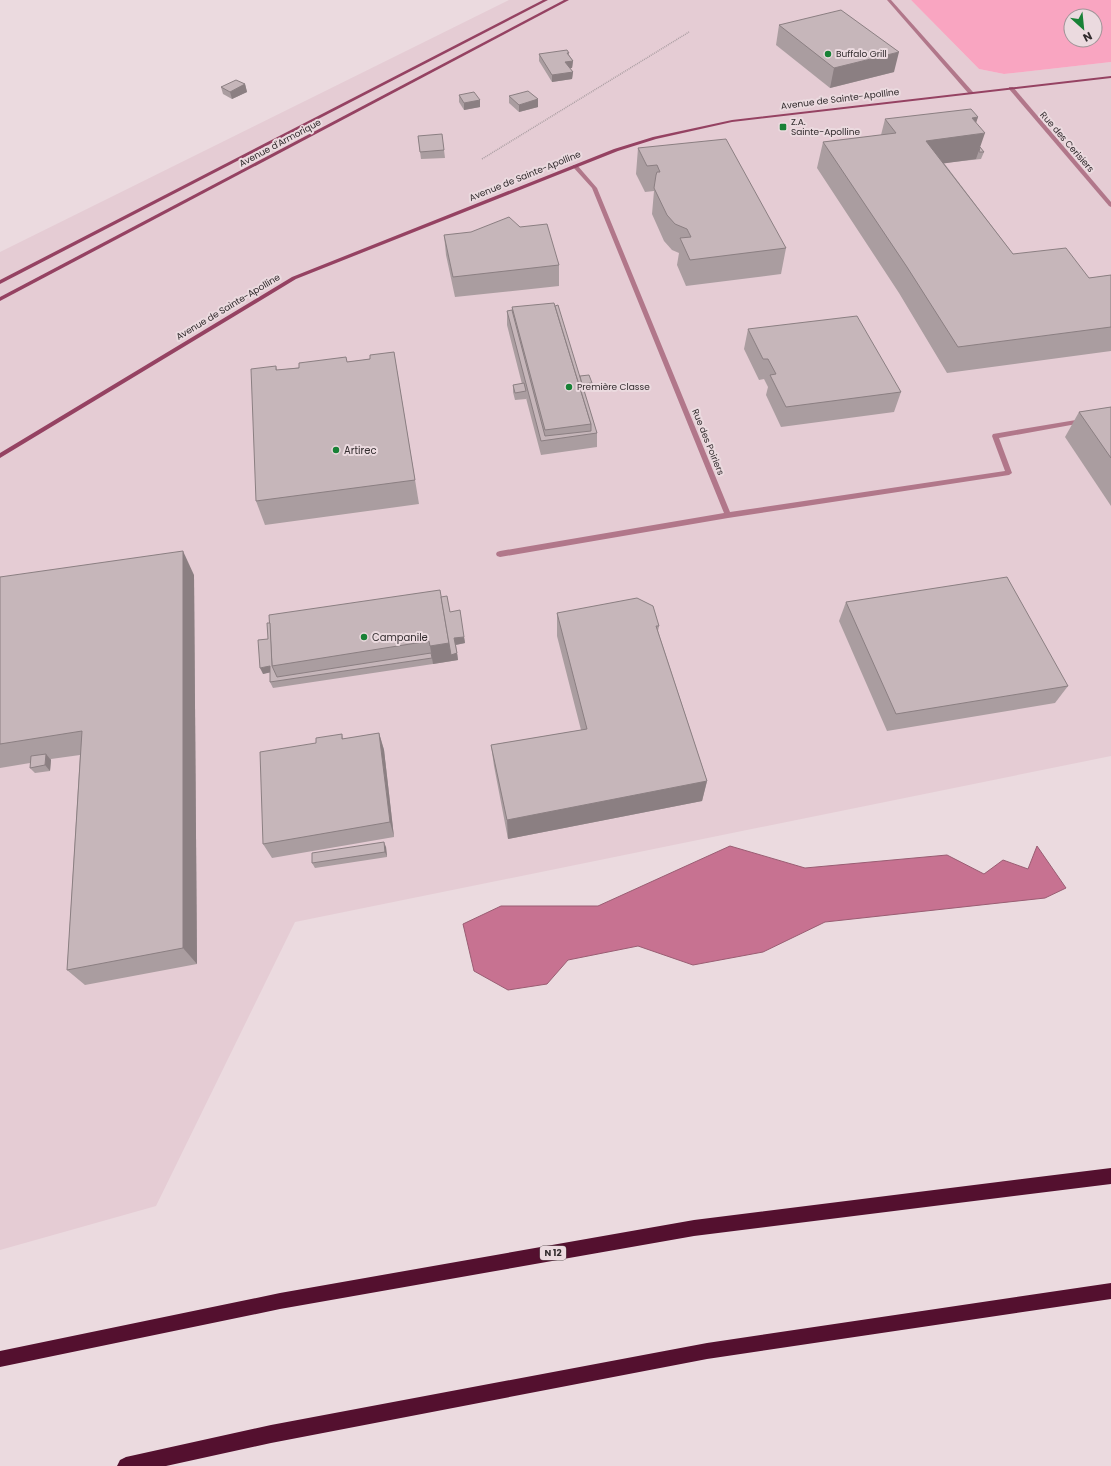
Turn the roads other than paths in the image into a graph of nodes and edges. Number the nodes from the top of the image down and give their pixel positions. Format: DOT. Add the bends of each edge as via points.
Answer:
graph roads {
  1 [pos="546,0"];
  2 [pos="566,0"];
  3 [pos="889,0"];
  4 [pos="1111,77"];
  5 [pos="1011,88"];
  6 [pos="970,93"];
  7 [pos="576,166"];
  8 [pos="1111,205"];
  9 [pos="0,282"];
  10 [pos="0,299"];
  11 [pos="1088,420"];
  12 [pos="0,456"];
  13 [pos="728,515"];
  14 [pos="500,554"];
  15 [pos="1111,1176"];
  16 [pos="1111,1291"];
  17 [pos="0,1359"];
  18 [pos="126,1466"];
  1 -- 9 [label="main road, Avenue d'Armorique"];
  2 -- 10 [label="main road, Avenue d'Armorique"];
  3 -- 6 [label="lane"];
  4 -- 5 [label="main road, Avenue de Sainte-Apolline"];
  5 -- 6 [label="main road, Avenue de Sainte-Apolline"];
  5 -- 8 [label="lane, Rue des Cerisiers"];
  6 -- 7 [label="main road, Avenue de Sainte-Apolline" via="732,121 655,138"];
  7 -- 12 [label="main road, Avenue de Sainte-Apolline" via="294,278"];
  7 -- 13 [label="lane, Rue des Poiriers" via="594,188"];
  11 -- 13 [label="lane" via="995,436 1009,473"];
  13 -- 14 [label="lane"];
  15 -- 17 [label="highway, N 12" via="694,1228 280,1301"];
  16 -- 18 [label="highway" via="707,1351 271,1434"];
}
